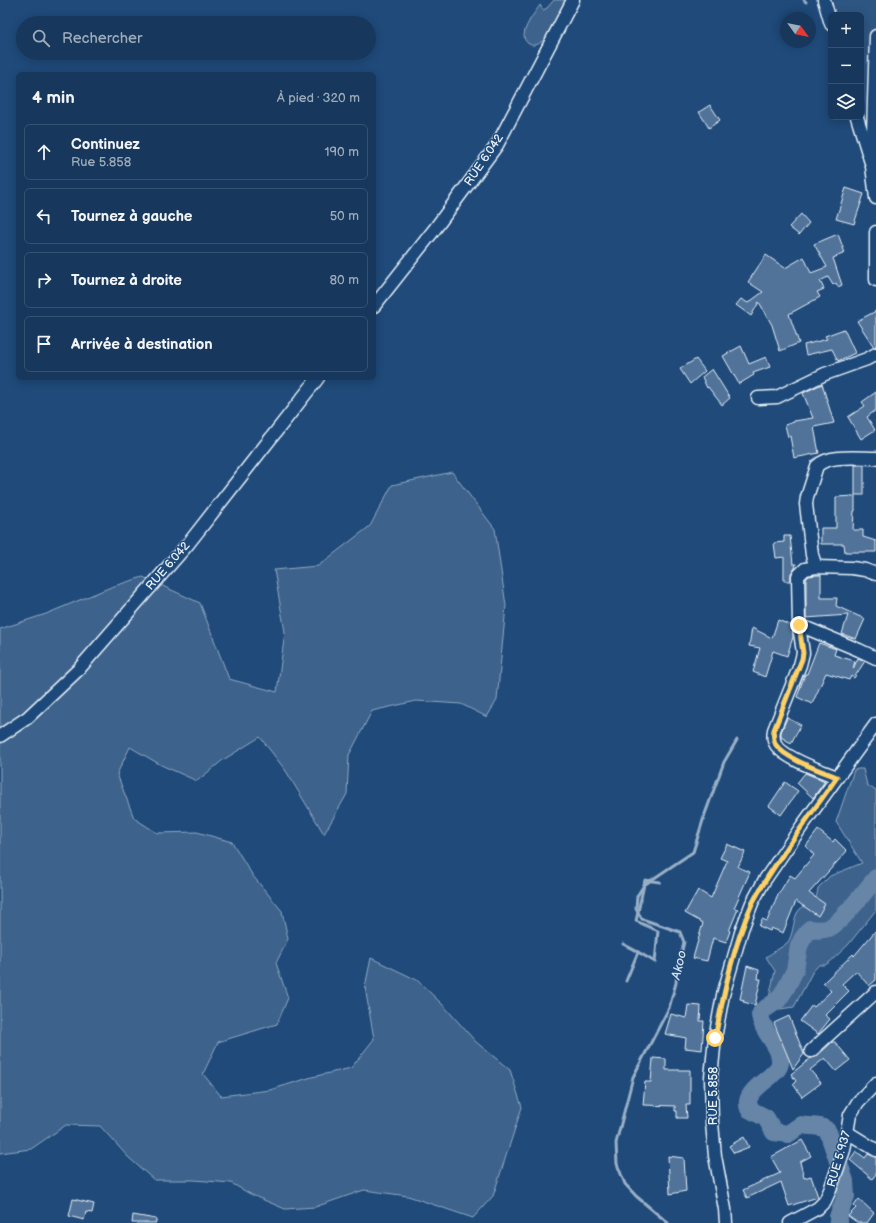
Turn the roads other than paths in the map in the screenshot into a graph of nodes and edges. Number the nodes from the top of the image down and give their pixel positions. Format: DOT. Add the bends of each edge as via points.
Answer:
graph roads {
  1 [pos="573,0"];
  2 [pos="824,0"];
  3 [pos="828,14"];
  4 [pos="876,36"];
  5 [pos="859,120"];
  6 [pos="872,166"];
  7 [pos="876,198"];
  8 [pos="876,232"];
  9 [pos="876,280"];
  10 [pos="376,303"];
  11 [pos="876,354"];
  12 [pos="316,380"];
  13 [pos="758,398"];
  14 [pos="876,458"];
  15 [pos="816,567"];
  16 [pos="876,574"];
  17 [pos="799,625"];
  18 [pos="876,658"];
  19 [pos="876,724"];
  20 [pos="0,736"];
  21 [pos="837,777"];
  22 [pos="876,992"];
  23 [pos="811,1051"];
  24 [pos="876,1083"];
  25 [pos="847,1132"];
  26 [pos="876,1150"];
  27 [pos="726,1223"];
  28 [pos="790,1223"];
  1 -- 10 [label="street, RUE 6.042" via="497,145"];
  2 -- 3 [label="street"];
  4 -- 6 [label="street"];
  5 -- 6 [label="street"];
  6 -- 7 [label="street"];
  8 -- 9 [label="street"];
  11 -- 13 [label="street" via="777,397"];
  12 -- 20 [label="street, RUE 6.042" via="188,544 78,670 27,718"];
  14 -- 15 [label="street" via="828,459 817,466 806,504 812,555"];
  15 -- 16 [label="street" via="852,568"];
  15 -- 17 [label="street" via="805,569 798,576"];
  17 -- 18 [label="street"];
  17 -- 21 [label="street" via="802,659 774,730 774,740 780,749 800,763"];
  19 -- 21 [label="street, RUE 5.858"];
  21 -- 27 [label="street, RUE 5.858" via="764,881 752,904 742,929 724,995 715,1038 711,1077 714,1150"];
  22 -- 23 [label="street"];
  24 -- 25 [label="street, RUE 5.937" via="850,1115"];
  25 -- 26 [label="street"];
  25 -- 28 [label="street, RUE 5.937" via="844,1150 825,1201 818,1208"];
}
